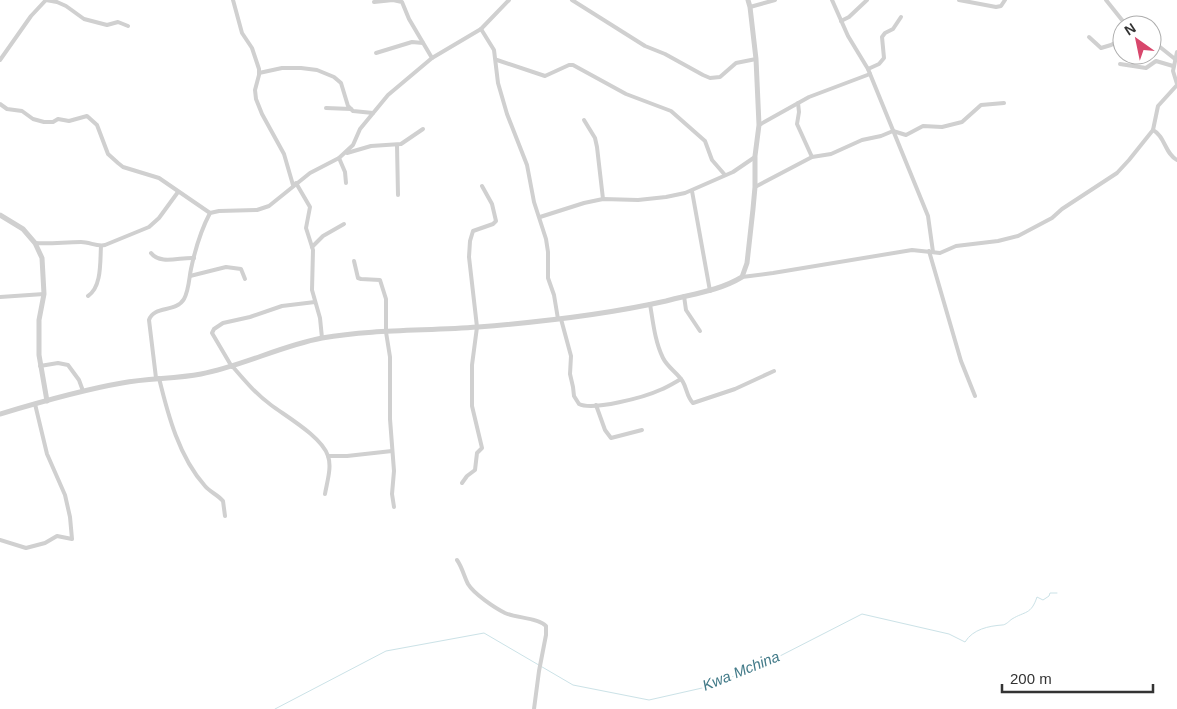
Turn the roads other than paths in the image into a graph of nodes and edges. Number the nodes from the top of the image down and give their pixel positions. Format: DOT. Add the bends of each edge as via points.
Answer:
graph roads {
  1 [pos="46,0"];
  2 [pos="233,0"];
  3 [pos="408,0"];
  4 [pos="509,0"];
  5 [pos="572,0"];
  6 [pos="748,0"];
  7 [pos="775,0"];
  8 [pos="832,0"];
  9 [pos="867,0"];
  10 [pos="959,0"];
  11 [pos="1005,0"];
  12 [pos="1106,0"];
  13 [pos="374,2"];
  14 [pos="402,2"];
  15 [pos="750,7"];
  16 [pos="1118,15"];
  17 [pos="901,17"];
  18 [pos="841,21"];
  19 [pos="128,26"];
  20 [pos="481,29"];
  21 [pos="1089,36"];
  22 [pos="423,43"];
  23 [pos="1112,44"];
  24 [pos="1162,49"];
  25 [pos="1177,52"];
  26 [pos="376,53"];
  27 [pos="432,58"];
  28 [pos="756,59"];
  29 [pos="1175,59"];
  30 [pos="0,60"];
  31 [pos="497,60"];
  32 [pos="1162,63"];
  33 [pos="1126,65"];
  34 [pos="1150,65"];
  35 [pos="1173,66"];
  36 [pos="869,71"];
  37 [pos="259,73"];
  38 [pos="1177,85"];
  39 [pos="798,103"];
  40 [pos="1004,103"];
  41 [pos="0,104"];
  42 [pos="326,108"];
  43 [pos="351,109"];
  44 [pos="373,113"];
  45 [pos="584,120"];
  46 [pos="759,125"];
  47 [pos="423,129"];
  48 [pos="1153,130"];
  49 [pos="893,131"];
  50 [pos="397,145"];
  51 [pos="345,154"];
  52 [pos="755,156"];
  53 [pos="812,157"];
  54 [pos="339,158"];
  55 [pos="1177,160"];
  56 [pos="725,175"];
  57 [pos="346,183"];
  58 [pos="295,184"];
  59 [pos="482,186"];
  60 [pos="755,187"];
  61 [pos="692,191"];
  62 [pos="178,192"];
  63 [pos="398,195"];
  64 [pos="603,199"];
  65 [pos="210,213"];
  66 [pos="0,215"];
  67 [pos="540,217"];
  68 [pos="344,224"];
  69 [pos="35,243"];
  70 [pos="101,246"];
  71 [pos="312,247"];
  72 [pos="931,251"];
  73 [pos="151,253"];
  74 [pos="194,258"];
  75 [pos="354,261"];
  76 [pos="190,276"];
  77 [pos="742,277"];
  78 [pos="245,278"];
  79 [pos="710,291"];
  80 [pos="44,294"];
  81 [pos="0,296"];
  82 [pos="88,296"];
  83 [pos="684,296"];
  84 [pos="315,302"];
  85 [pos="650,304"];
  86 [pos="559,319"];
  87 [pos="477,327"];
  88 [pos="386,332"];
  89 [pos="700,332"];
  90 [pos="322,338"];
  91 [pos="40,366"];
  92 [pos="233,367"];
  93 [pos="774,371"];
  94 [pos="157,378"];
  95 [pos="681,379"];
  96 [pos="83,391"];
  97 [pos="975,396"];
  98 [pos="47,401"];
  99 [pos="35,404"];
  100 [pos="596,405"];
  101 [pos="0,414"];
  102 [pos="642,430"];
  103 [pos="392,451"];
  104 [pos="328,456"];
  105 [pos="462,483"];
  106 [pos="324,494"];
  107 [pos="394,507"];
  108 [pos="225,516"];
  109 [pos="0,540"];
  110 [pos="457,560"];
  111 [pos="534,709"];
  1 -- 19 [label="street" via="66,6 84,19"];
  1 -- 30 [label="street"];
  2 -- 37 [label="street" via="242,33 252,48"];
  3 -- 14 [label="street"];
  4 -- 20 [label="street"];
  5 -- 28 [label="street" via="645,46 710,78 720,76 736,63"];
  6 -- 15 [label="street"];
  7 -- 15 [label="street"];
  8 -- 18 [label="street"];
  9 -- 18 [label="street"];
  10 -- 11 [label="street" via="996,7"];
  12 -- 16 [label="street"];
  13 -- 14 [label="street"];
  14 -- 22 [label="street"];
  15 -- 28 [label="street"];
  17 -- 36 [label="street" via="882,37 884,58"];
  18 -- 36 [label="street"];
  20 -- 27 [label="street"];
  20 -- 31 [label="street" via="493,45"];
  21 -- 23 [label="street" via="1101,48"];
  22 -- 26 [label="street" via="412,42"];
  22 -- 27 [label="street"];
  24 -- 29 [label="street"];
  25 -- 29 [label="street"];
  27 -- 44 [label="street" via="388,95"];
  28 -- 46 [label="street"];
  29 -- 35 [label="street"];
  31 -- 56 [label="street" via="545,76 573,64 626,94 671,111 705,141 712,160"];
  31 -- 67 [label="street" via="498,83 527,165"];
  32 -- 35 [label="street"];
  33 -- 34 [label="street" via="1146,68"];
  35 -- 38 [label="street"];
  36 -- 39 [label="street"];
  36 -- 49 [label="street"];
  37 -- 43 [label="street" via="282,68 317,70 341,83"];
  37 -- 58 [label="street" via="255,94"];
  38 -- 48 [label="street" via="1158,106"];
  39 -- 46 [label="street"];
  39 -- 53 [label="street" via="797,124"];
  40 -- 49 [label="street" via="981,105 962,122 942,127 923,126 906,134"];
  41 -- 62 [label="street" via="48,122 87,116 97,125 105,149 112,158 123,167 159,178"];
  42 -- 43 [label="street"];
  43 -- 44 [label="street"];
  44 -- 51 [label="street"];
  45 -- 64 [label="street" via="595,138"];
  46 -- 52 [label="street"];
  47 -- 50 [label="street"];
  48 -- 55 [label="street"];
  48 -- 72 [label="street" via="1117,173 1038,226 998,241 956,246 940,253"];
  49 -- 53 [label="street" via="831,154"];
  49 -- 72 [label="street" via="928,216"];
  50 -- 51 [label="street" via="371,146"];
  50 -- 63 [label="street"];
  51 -- 54 [label="street"];
  52 -- 56 [label="street"];
  52 -- 60 [label="street"];
  53 -- 60 [label="street"];
  54 -- 57 [label="street"];
  54 -- 58 [label="street"];
  56 -- 61 [label="street"];
  58 -- 65 [label="street" via="262,209"];
  58 -- 71 [label="street" via="310,207 306,228"];
  59 -- 87 [label="street" via="492,204 496,221 472,231 470,242 470,277"];
  60 -- 77 [label="street"];
  61 -- 64 [label="street" via="638,200"];
  61 -- 79 [label="street"];
  62 -- 65 [label="street"];
  62 -- 70 [label="street" via="149,227"];
  64 -- 67 [label="street"];
  65 -- 74 [label="street"];
  66 -- 69 [label="street" via="23,230"];
  67 -- 86 [label="street" via="547,246 548,278"];
  68 -- 71 [label="street" via="323,236"];
  69 -- 70 [label="street" via="80,242"];
  69 -- 80 [label="street" via="42,258"];
  70 -- 82 [label="street" via="100,271 92,294"];
  71 -- 84 [label="street"];
  72 -- 77 [label="street" via="912,250"];
  72 -- 97 [label="street" via="961,361"];
  73 -- 74 [label="street" via="162,260"];
  74 -- 76 [label="street"];
  75 -- 88 [label="street" via="360,279 382,282 386,299"];
  76 -- 78 [label="street" via="233,267 241,269"];
  76 -- 94 [label="street" via="182,302 155,312 149,320"];
  77 -- 79 [label="street"];
  79 -- 83 [label="street"];
  80 -- 81 [label="street"];
  80 -- 91 [label="street" via="39,329"];
  83 -- 85 [label="street"];
  83 -- 89 [label="street" via="686,310"];
  84 -- 90 [label="street"];
  84 -- 92 [label="street" via="282,306 214,328 212,334"];
  85 -- 86 [label="street"];
  85 -- 95 [label="street" via="658,346 663,358"];
  86 -- 87 [label="street"];
  86 -- 100 [label="street" via="571,356 574,400 582,406"];
  87 -- 88 [label="street"];
  87 -- 105 [label="street" via="472,365 472,406 482,448 477,453 475,470"];
  88 -- 90 [label="street"];
  88 -- 103 [label="street" via="390,357"];
  90 -- 92 [label="street"];
  91 -- 96 [label="street" via="68,365"];
  91 -- 98 [label="street"];
  92 -- 94 [label="street"];
  92 -- 104 [label="street" via="270,405 311,434"];
  93 -- 95 [label="street" via="695,404 688,398"];
  94 -- 96 [label="street"];
  94 -- 108 [label="street" via="177,439 204,486 223,501"];
  95 -- 100 [label="street" via="660,391 617,403"];
  96 -- 98 [label="street"];
  98 -- 99 [label="street"];
  99 -- 101 [label="street"];
  99 -- 109 [label="street" via="47,454 65,495 72,539 57,536 26,548"];
  100 -- 102 [label="street" via="611,438"];
  103 -- 104 [label="street"];
  103 -- 107 [label="street"];
  104 -- 106 [label="street"];
  110 -- 111 [label="street" via="469,585 486,600 506,614 542,622 546,626"];
}
